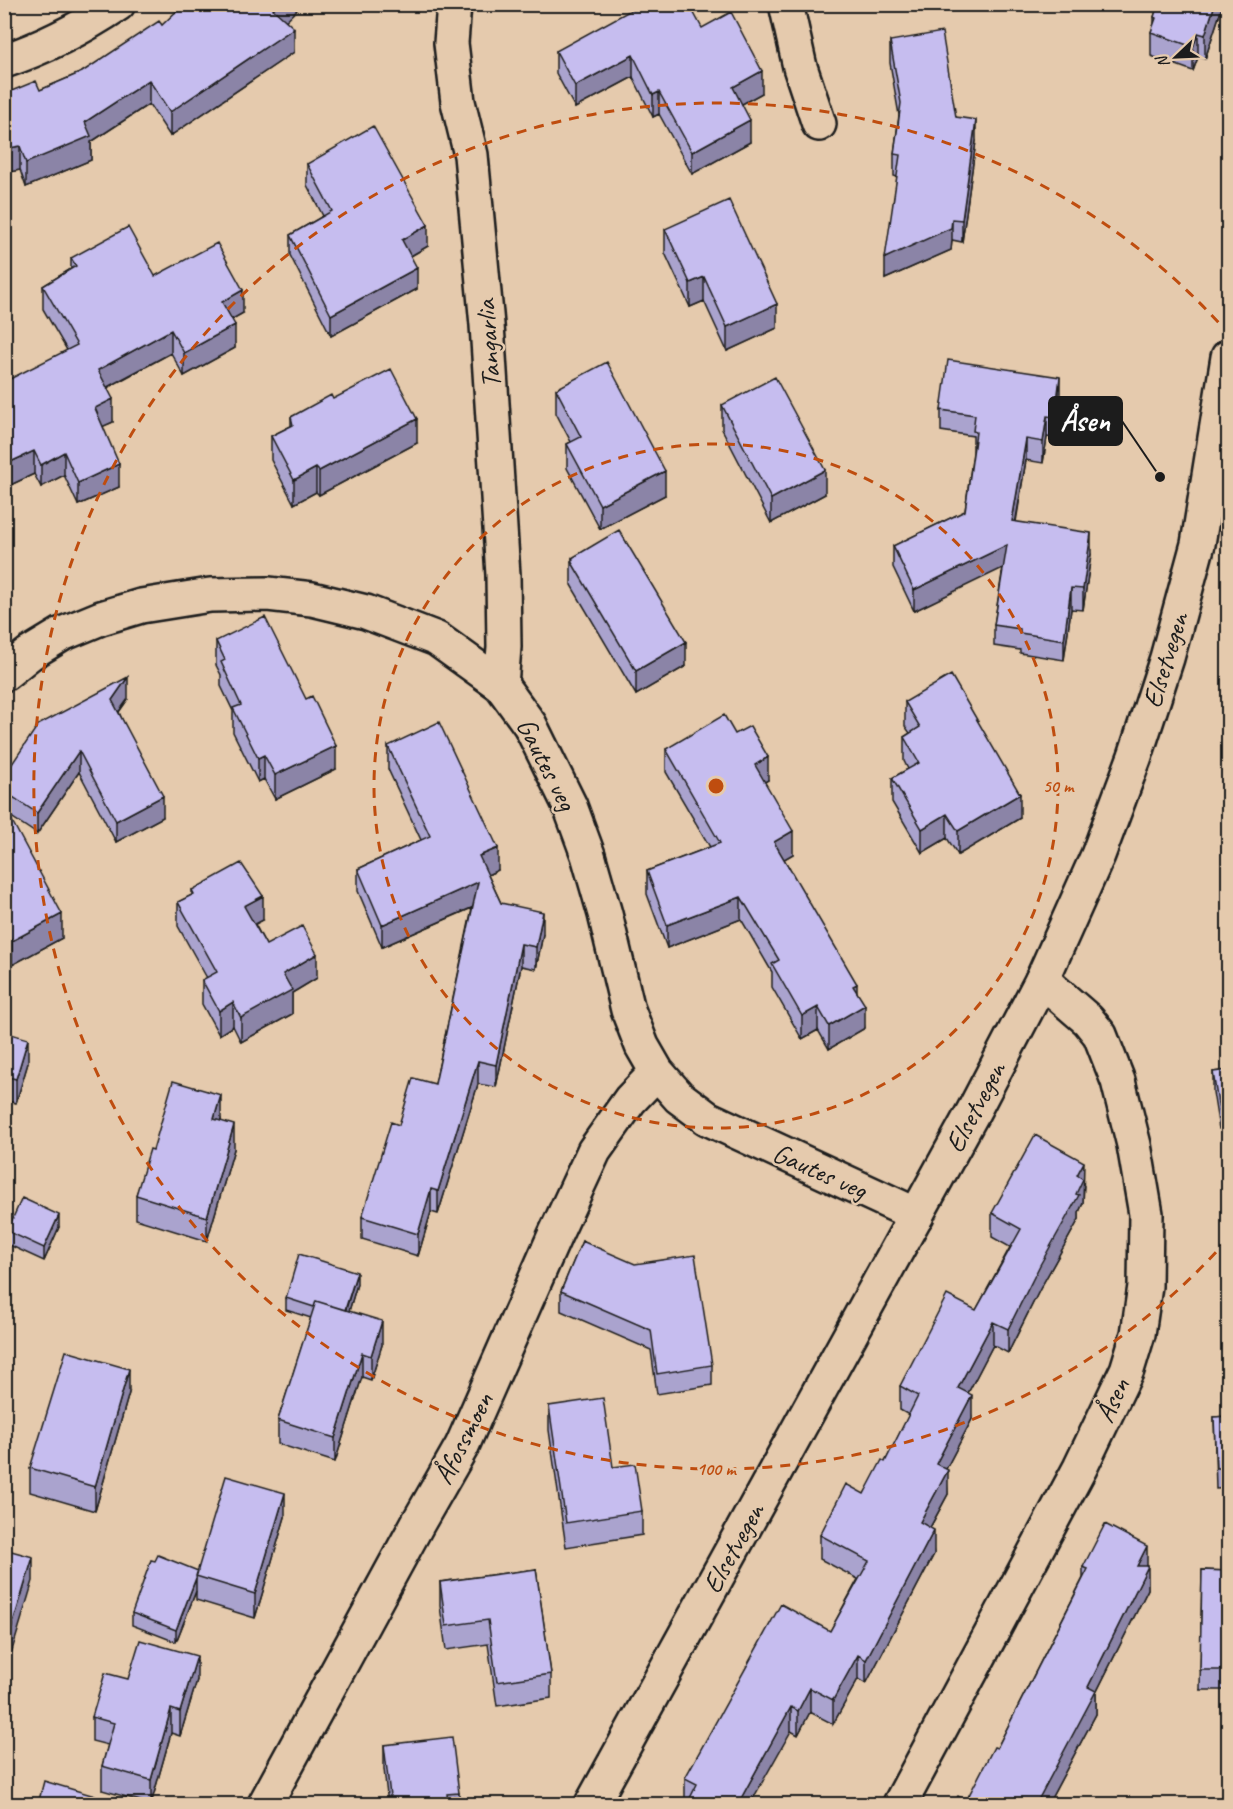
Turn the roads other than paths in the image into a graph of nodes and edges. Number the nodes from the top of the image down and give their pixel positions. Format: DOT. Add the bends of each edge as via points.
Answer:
graph roads {
  1 [pos="118,4"];
  2 [pos="454,4"];
  3 [pos="786,4"];
  4 [pos="4,61"];
  5 [pos="819,124"];
  6 [pos="1228,357"];
  7 [pos="4,674"];
  8 [pos="501,685"];
  9 [pos="1042,980"];
  10 [pos="657,1072"];
  11 [pos="917,1215"];
  12 [pos="265,1804"];
  13 [pos="592,1804"];
  14 [pos="900,1804"];
  1 -- 4 [label="street" via="82,28"];
  2 -- 8 [label="street, Tangarlia" via="451,43 458,102 471,155 487,326 503,575"];
  3 -- 5 [label="street" via="800,67"];
  6 -- 9 [label="street, Elsetvegen" via="1198,544 1167,658 1098,855"];
  7 -- 8 [label="street, Gautes veg" via="62,634 101,618 187,598 268,594 312,599 366,612 438,639"];
  8 -- 10 [label="street, Gautes veg" via="530,725 570,806 605,914 628,1010"];
  9 -- 11 [label="street, Elsetvegen"];
  9 -- 14 [label="street, Åsen" via="1100,1035 1118,1082 1146,1214 1145,1286 1138,1334 1127,1370 1084,1458"];
  10 -- 11 [label="street, Gautes veg" via="679,1097 707,1118"];
  10 -- 12 [label="street, Åfossmoen" via="630,1100 594,1151 462,1446"];
  11 -- 13 [label="street, Elsetvegen"];
}
